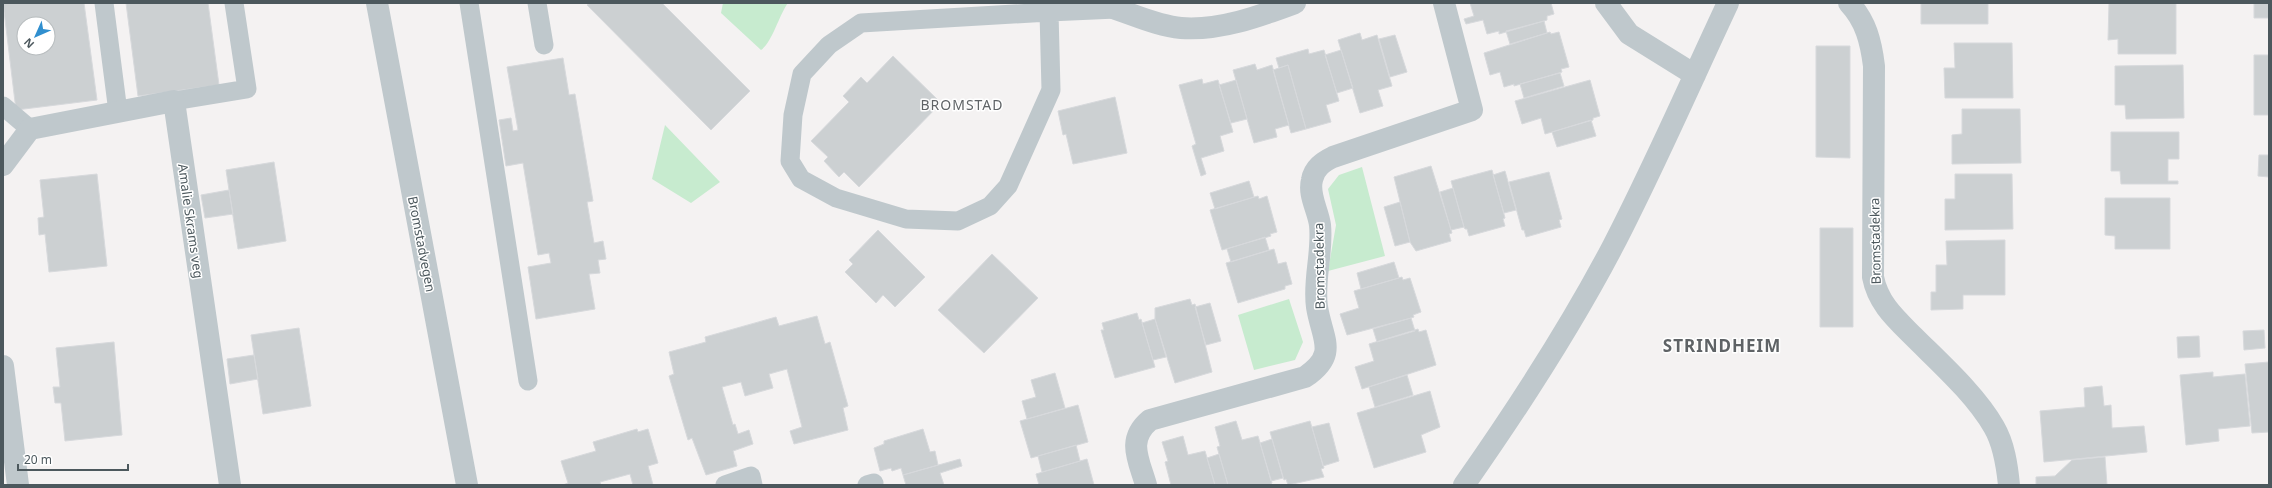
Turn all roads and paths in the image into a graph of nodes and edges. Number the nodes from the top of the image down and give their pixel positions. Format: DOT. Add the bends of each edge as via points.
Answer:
graph roads {
  1 [pos="104,3"];
  2 [pos="234,3"];
  3 [pos="377,3"];
  4 [pos="468,3"];
  5 [pos="537,3"];
  6 [pos="1296,3"];
  7 [pos="1444,3"];
  8 [pos="1606,3"];
  9 [pos="1728,3"];
  10 [pos="1849,3"];
  11 [pos="1116,9"];
  12 [pos="1049,12"];
  13 [pos="544,45"];
  14 [pos="1695,75"];
  15 [pos="174,101"];
  16 [pos="3,106"];
  17 [pos="118,112"];
  18 [pos="30,129"];
  19 [pos="3,165"];
  20 [pos="3,366"];
  21 [pos="528,381"];
  22 [pos="752,481"];
  23 [pos="18,485"];
  24 [pos="230,485"];
  25 [pos="467,485"];
  26 [pos="725,485"];
  27 [pos="1146,485"];
  28 [pos="1464,485"];
  29 [pos="2009,485"];
  1 -- 17 [label="lane"];
  2 -- 15 [label="lane" via="247,89"];
  3 -- 25 [label="street, Bromstadvegen"];
  4 -- 21 [label="lane"];
  5 -- 13 [label="lane"];
  6 -- 11 [label="street" via="1261,16 1211,27 1181,28 1149,21"];
  7 -- 27 [label="street, Bromstadekra" via="1472,110 1333,157 1322,162 1312,180 1311,191 1321,242 1316,285 1317,308 1326,340 1324,360 1317,369 1305,377 1150,420 1140,428 1135,445"];
  8 -- 14 [label="street" via="1629,34"];
  9 -- 14 [label="street"];
  10 -- 29 [label="street, Bromstadekra" via="1857,11 1870,38 1874,66 1873,277 1876,290 1890,313 1952,376 1995,427 2006,460"];
  11 -- 12 [label="lane"];
  12 -- 12 [label="lane" via="861,23 829,45 802,74 793,115 790,161 801,179 836,198 906,219 958,221 990,206 1008,186 1051,90"];
  14 -- 28 [label="street" via="1613,246 1565,332 1516,411"];
  15 -- 17 [label="street"];
  15 -- 24 [label="street, Amalie Skrams veg"];
  16 -- 18 [label="lane"];
  17 -- 18 [label="street"];
  18 -- 19 [label="street"];
  20 -- 23 [label="street"];
  22 -- 26 [label="lane"];
}
